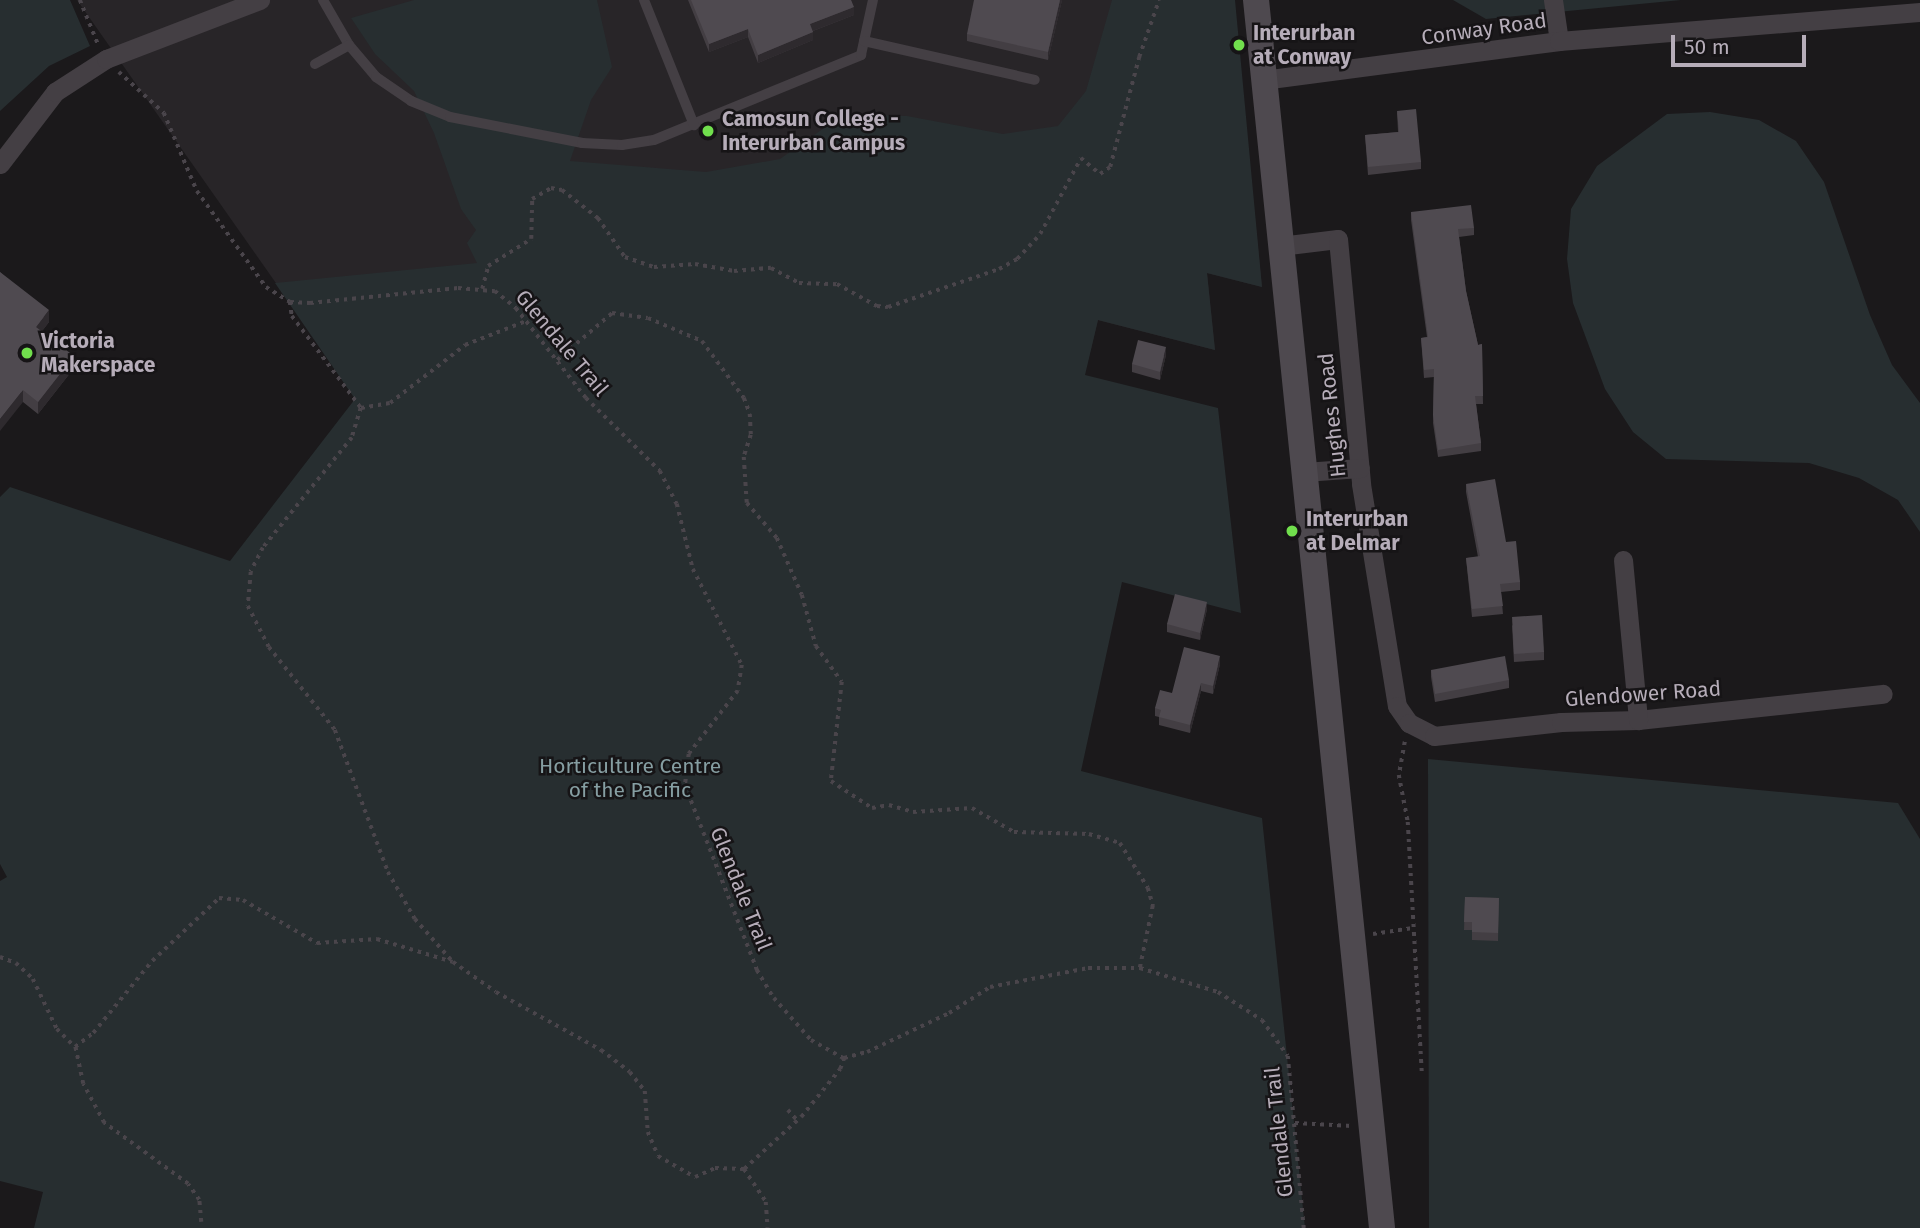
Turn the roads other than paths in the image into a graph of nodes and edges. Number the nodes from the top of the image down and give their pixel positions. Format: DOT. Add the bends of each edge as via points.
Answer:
graph roads {
  1 [pos="260,0"];
  2 [pos="323,0"];
  3 [pos="644,0"];
  4 [pos="873,0"];
  5 [pos="1256,0"];
  6 [pos="1553,0"];
  7 [pos="1920,12"];
  8 [pos="864,41"];
  9 [pos="1559,41"];
  10 [pos="349,45"];
  11 [pos="314,64"];
  12 [pos="1035,80"];
  13 [pos="1263,80"];
  14 [pos="694,125"];
  15 [pos="0,164"];
  16 [pos="1280,246"];
  17 [pos="1360,468"];
  18 [pos="1304,472"];
  19 [pos="1622,559"];
  20 [pos="1883,694"];
  21 [pos="1638,720"];
  22 [pos="1409,723"];
  23 [pos="1382,1228"];
  1 -- 15 [label="street" via="106,59 55,92"];
  2 -- 10 [label="lane"];
  3 -- 14 [label="lane"];
  4 -- 8 [label="lane"];
  5 -- 13 [label="main road"];
  6 -- 9 [label="street"];
  7 -- 9 [label="street, Conway Road"];
  8 -- 12 [label="lane"];
  8 -- 14 [label="lane" via="861,55"];
  9 -- 13 [label="street, Conway Road"];
  10 -- 11 [label="lane"];
  10 -- 14 [label="lane" via="376,77 411,102 450,117 582,143 622,145 654,140"];
  13 -- 16 [label="main road"];
  16 -- 17 [label="street, Hughes Road" via="1338,239"];
  16 -- 18 [label="main road"];
  17 -- 18 [label="street"];
  17 -- 22 [label="street, Hughes Road" via="1397,706"];
  18 -- 23 [label="main road"];
  19 -- 21 [label="street"];
  20 -- 21 [label="street, Glendower Road"];
  21 -- 22 [label="street, Glendower Road" via="1561,722 1434,736"];
}
